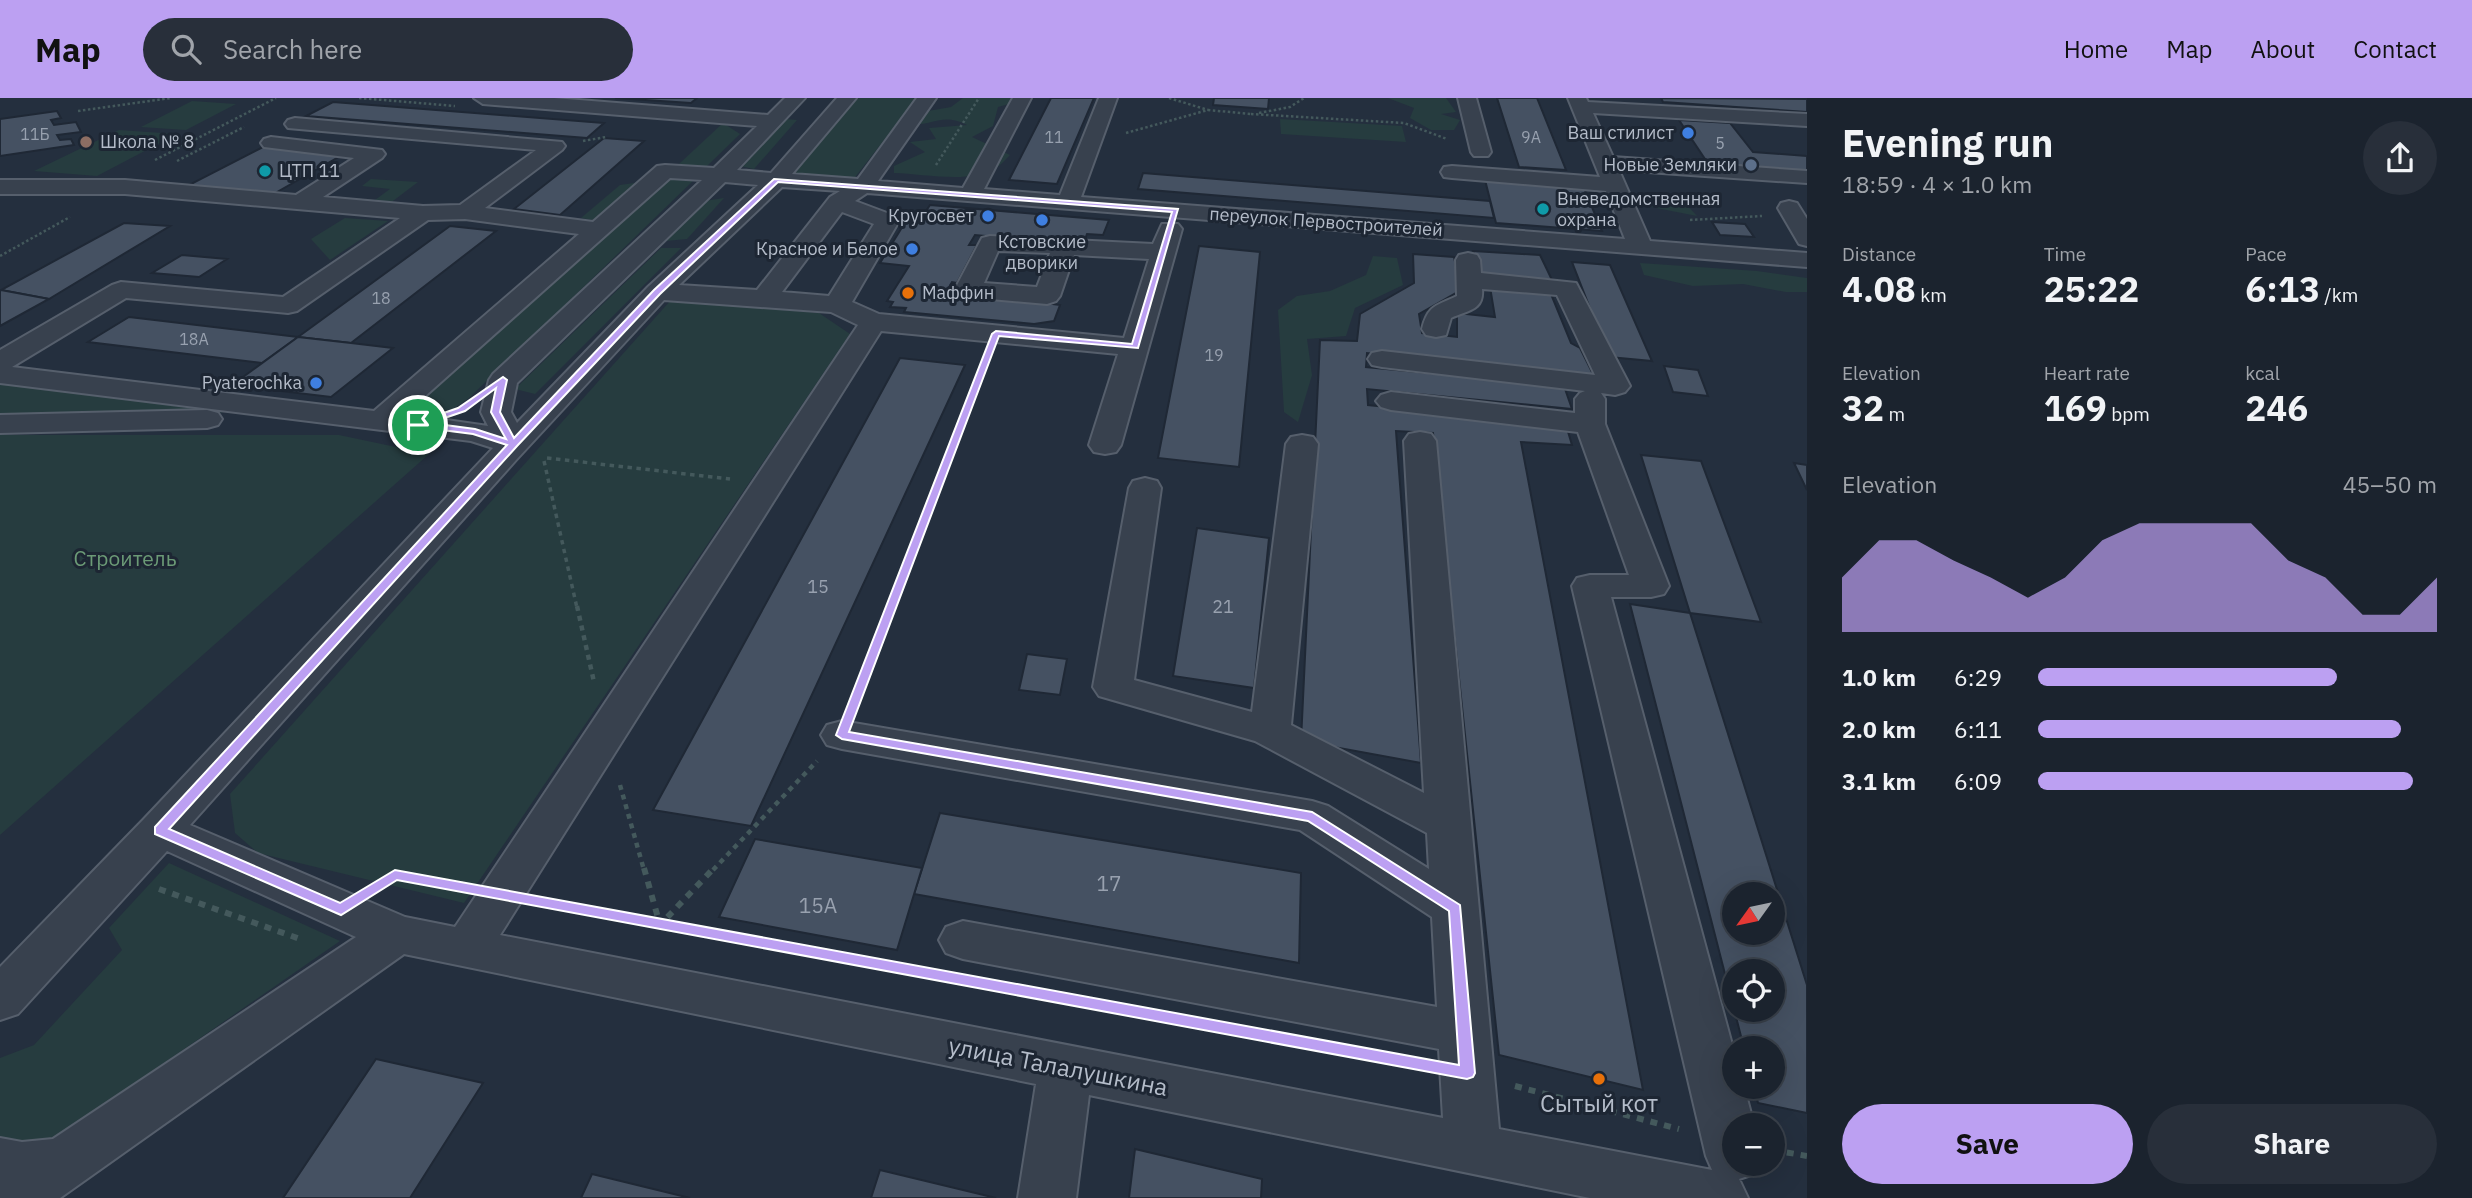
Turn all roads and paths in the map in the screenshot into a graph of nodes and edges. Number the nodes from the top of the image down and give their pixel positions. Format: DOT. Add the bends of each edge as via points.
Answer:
graph roads {
  1 [pos="172,98"];
  2 [pos="276,98"];
  3 [pos="483,98"];
  4 [pos="744,98"];
  5 [pos="796,98"];
  6 [pos="847,98"];
  7 [pos="927,98"];
  8 [pos="979,98"];
  9 [pos="1022,98"];
  10 [pos="1108,98"];
  11 [pos="1168,98"];
  12 [pos="1304,98"];
  13 [pos="1467,98"];
  14 [pos="1579,102"];
  15 [pos="1208,110"];
  16 [pos="78,111"];
  17 [pos="1251,114"];
  18 [pos="723,117"];
  19 [pos="1807,120"];
  20 [pos="771,121"];
  21 [pos="295,124"];
  22 [pos="702,136"];
  23 [pos="1091,142"];
  24 [pos="271,143"];
  25 [pos="1481,152"];
  26 [pos="684,153"];
  27 [pos="1606,163"];
  28 [pos="665,171"];
  29 [pos="1452,172"];
  30 [pos="720,174"];
  31 [pos="1807,177"];
  32 [pos="776,180"];
  33 [pos="1615,184"];
  34 [pos="0,187"];
  35 [pos="101,187"];
  36 [pos="919,191"];
  37 [pos="851,194"];
  38 [pos="970,195"];
  39 [pos="302,201"];
  40 [pos="1068,202"];
  41 [pos="1176,211"];
  42 [pos="465,212"];
  43 [pos="423,213"];
  44 [pos="1800,213"];
  45 [pos="598,230"];
  46 [pos="1467,233"];
  47 [pos="1638,238"];
  48 [pos="1807,239"];
  49 [pos="1064,248"];
  50 [pos="1163,251"];
  51 [pos="1807,260"];
  52 [pos="1469,279"];
  53 [pos="657,292"];
  54 [pos="764,298"];
  55 [pos="837,305"];
  56 [pos="873,322"];
  57 [pos="1436,329"];
  58 [pos="996,334"];
  59 [pos="1135,346"];
  60 [pos="1382,359"];
  61 [pos="0,362"];
  62 [pos="0,374"];
  63 [pos="503,380"];
  64 [pos="1391,401"];
  65 [pos="1590,403"];
  66 [pos="338,415"];
  67 [pos="381,420"];
  68 [pos="0,424"];
  69 [pos="418,425"];
  70 [pos="1420,441"];
  71 [pos="1302,444"];
  72 [pos="1105,445"];
  73 [pos="528,451"];
  74 [pos="1144,488"];
  75 [pos="1270,732"];
  76 [pos="605,734"];
  77 [pos="842,735"];
  78 [pos="1449,825"];
  79 [pos="160,830"];
  80 [pos="156,888"];
  81 [pos="500,896"];
  82 [pos="341,909"];
  83 [pos="1455,909"];
  84 [pos="660,925"];
  85 [pos="397,934"];
  86 [pos="466,949"];
  87 [pos="955,959"];
  88 [pos="0,1000"];
  89 [pos="1466,1053"];
  90 [pos="1065,1068"];
  91 [pos="1724,1113"];
  92 [pos="1722,1149"];
  93 [pos="1473,1150"];
  94 [pos="1785,1152"];
  95 [pos="1807,1156"];
  96 [pos="0,1163"];
  97 [pos="64,1163"];
  98 [pos="1738,1176"];
  99 [pos="1637,1190"];
  100 [pos="13,1198"];
  101 [pos="1047,1198"];
  102 [pos="1719,1198"];
  103 [pos="1743,1198"];
  1 -- 16 [label="path"];
  2 -- 35 [label="path"];
  3 -- 18 [label="street"];
  4 -- 18 [label="street"];
  5 -- 20 [label="street"];
  6 -- 32 [label="street"];
  7 -- 37 [label="street"];
  8 -- 36 [label="path"];
  9 -- 38 [label="street"];
  10 -- 23 [label="street"];
  11 -- 15 [label="path"];
  12 -- 17 [label="path" via="1290,107"];
  13 -- 25 [label="street"];
  14 -- 19 [label="street"];
  14 -- 27 [label="street"];
  15 -- 17 [label="path"];
  15 -- 23 [label="path"];
  17 -- 25 [label="path" via="1404,123"];
  18 -- 20 [label="street"];
  18 -- 22 [label="street"];
  20 -- 30 [label="street"];
  21 -- 42 [label="street" via="555,146"];
  23 -- 40 [label="street"];
  24 -- 39 [label="street" via="374,154"];
  26 -- 28 [label="street"];
  27 -- 31 [label="street"];
  27 -- 33 [label="street"];
  28 -- 30 [label="street, переулок Первостроителей"];
  28 -- 45 [label="street"];
  29 -- 33 [label="street"];
  30 -- 32 [label="street, переулок Первостроителей"];
  30 -- 63 [label="street"];
  32 -- 37 [label="street, переулок Первостроителей"];
  32 -- 53 [label="street"];
  33 -- 47 [label="street"];
  34 -- 35 [label="street"];
  35 -- 39 [label="street"];
  36 -- 37 [label="street, переулок Первостроителей"];
  36 -- 38 [label="street, переулок Первостроителей"];
  37 -- 54 [label="street"];
  37 -- 55 [label="street" via="887,221"];
  38 -- 40 [label="street, переулок Первостроителей"];
  39 -- 43 [label="street"];
  40 -- 41 [label="street, переулок Первостроителей"];
  41 -- 46 [label="street, переулок Первостроителей"];
  41 -- 50 [label="street"];
  42 -- 43 [label="street"];
  42 -- 45 [label="street"];
  43 -- 61 [label="street" via="288,305 121,290"];
  44 -- 47 [label="path" via="1709,217"];
  44 -- 48 [label="street"];
  45 -- 67 [label="street"];
  46 -- 47 [label="street, переулок Первостроителей"];
  46 -- 52 [label="street"];
  47 -- 51 [label="street, переулок Первостроителей"];
  49 -- 50 [label="street"];
  50 -- 59 [label="street"];
  52 -- 57 [label="street" via="1470,300 1438,314"];
  52 -- 65 [label="street" via="1567,288 1615,386"];
  53 -- 54 [label="street"];
  53 -- 73 [label="street"];
  54 -- 55 [label="street"];
  55 -- 56 [label="street"];
  56 -- 58 [label="street"];
  56 -- 76 [label="street"];
  58 -- 59 [label="street"];
  58 -- 77 [label="path"];
  59 -- 72 [label="street"];
  60 -- 65 [label="street"];
  62 -- 66 [label="street"];
  63 -- 69 [label="street" via="461,410"];
  63 -- 73 [label="street" via="496,412"];
  64 -- 65 [label="street"];
  65 -- 91 [label="street" via="1651,586 1590,586"];
  66 -- 67 [label="street"];
  66 -- 68 [label="street"];
  67 -- 69 [label="street"];
  69 -- 73 [label="street" via="475,432"];
  70 -- 78 [label="street"];
  71 -- 75 [label="street"];
  73 -- 76 [label="path"];
  73 -- 79 [label="street"];
  74 -- 75 [label="street" via="1113,687"];
  75 -- 78 [label="street"];
  76 -- 81 [label="street"];
  76 -- 84 [label="path"];
  77 -- 83 [label="street" via="1312,817"];
  77 -- 84 [label="path"];
  78 -- 83 [label="street"];
  79 -- 82 [label="street, улица Талалушкина"];
  79 -- 88 [label="street"];
  80 -- 82 [label="path" via="300,939"];
  81 -- 82 [label="path" via="395,875"];
  81 -- 84 [label="path"];
  81 -- 86 [label="street"];
  82 -- 85 [label="street, улица Талалушкина"];
  83 -- 89 [label="street"];
  84 -- 87 [label="path"];
  85 -- 86 [label="street, улица Талалушкина"];
  85 -- 97 [label="street"];
  86 -- 90 [label="street, улица Талалушкина"];
  87 -- 89 [label="street"];
  89 -- 92 [label="path"];
  89 -- 93 [label="street"];
  90 -- 93 [label="street, улица Талалушкина"];
  90 -- 101 [label="street"];
  93 -- 99 [label="street, улица Талалушкина"];
  94 -- 95 [label="path"];
  96 -- 97 [label="street" via="22,1167"];
  97 -- 100 [label="street"];
  98 -- 103 [label="street"];
  99 -- 102 [label="street, улица Талалушкина"];
}
